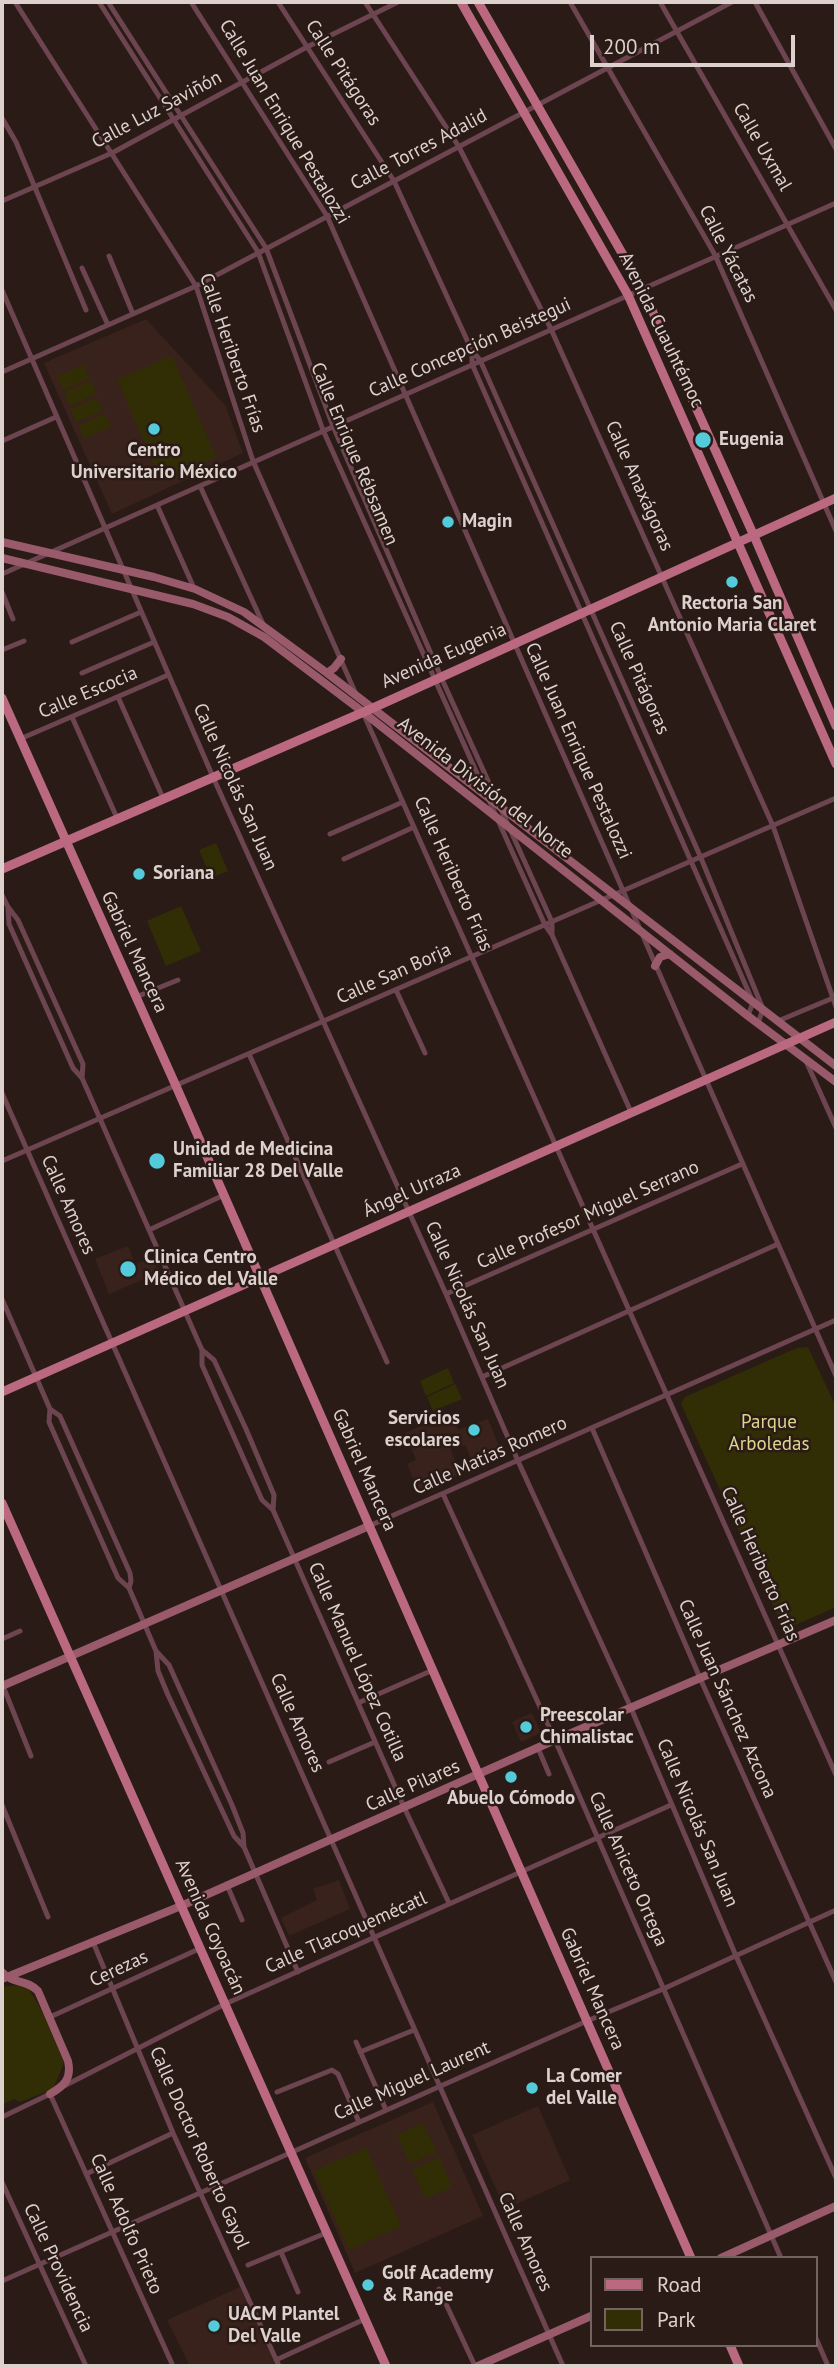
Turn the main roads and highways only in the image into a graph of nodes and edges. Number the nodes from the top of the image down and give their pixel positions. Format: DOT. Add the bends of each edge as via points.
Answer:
graph roads {
  1 [pos="461,2"];
  2 [pos="478,2"];
  3 [pos="836,498"];
  4 [pos="754,536"];
  5 [pos="2,542"];
  6 [pos="739,542"];
  7 [pos="2,558"];
  8 [pos="341,659"];
  9 [pos="327,673"];
  10 [pos="2,698"];
  11 [pos="373,708"];
  12 [pos="363,712"];
  13 [pos="836,726"];
  14 [pos="836,764"];
  15 [pos="64,841"];
  16 [pos="2,869"];
  17 [pos="670,954"];
  18 [pos="654,966"];
  19 [pos="836,1022"];
  20 [pos="799,1037"];
  21 [pos="786,1043"];
  22 [pos="836,1066"];
  23 [pos="836,1082"];
  24 [pos="260,1277"];
  25 [pos="2,1392"];
  26 [pos="2,1503"];
  27 [pos="369,1526"];
  28 [pos="836,1620"];
  29 [pos="70,1656"];
  30 [pos="2,1686"];
  31 [pos="479,1774"];
  32 [pos="181,1906"];
  33 [pos="3,1976"];
  34 [pos="69,2072"];
  35 [pos="77,2079"];
  36 [pos="50,2094"];
  37 [pos="836,2206"];
  38 [pos="690,2256"];
  39 [pos="725,2256"];
  40 [pos="590,2316"];
  41 [pos="731,2347"];
  42 [pos="386,2366"];
  43 [pos="477,2366"];
  44 [pos="739,2366"];
  1 -- 6 [label="main road, Avenida Cuauhtémoc" via="628,295"];
  2 -- 4 [label="main road, Avenida Cuauhtémoc" via="642,288"];
  3 -- 4 [label="main road, Avenida Eugenia"];
  4 -- 6 [label="main road, Avenida Eugenia"];
  4 -- 13 [label="main road, Avenida Cuauhtémoc"];
  5 -- 9 [label="main road, Avenida División del Norte" via="195,589 263,624"];
  6 -- 11 [label="main road, Avenida Eugenia"];
  6 -- 14 [label="main road, Avenida Cuauhtémoc"];
  7 -- 12 [label="main road, Avenida División del Norte" via="193,604 246,626"];
  8 -- 9 [label="main road"];
  9 -- 11 [label="main road, Avenida División del Norte"];
  10 -- 15 [label="main road, Gabriel Mancera"];
  11 -- 12 [label="main road, Avenida Eugenia"];
  11 -- 20 [label="main road, Avenida División del Norte" via="619,893 628,905"];
  12 -- 15 [label="main road, Avenida Eugenia"];
  12 -- 17 [label="main road, Avenida División del Norte"];
  15 -- 16 [label="main road"];
  15 -- 24 [label="main road, Gabriel Mancera"];
  17 -- 18 [label="main road" via="660,957"];
  17 -- 21 [label="main road, Avenida División del Norte"];
  19 -- 20 [label="main road, Ángel Urraza"];
  20 -- 21 [label="main road, Ángel Urraza"];
  20 -- 22 [label="main road, Avenida División del Norte"];
  21 -- 23 [label="main road, Avenida División del Norte"];
  21 -- 24 [label="main road, Ángel Urraza"];
  24 -- 25 [label="main road, Ángel Urraza"];
  24 -- 27 [label="main road, Gabriel Mancera"];
  26 -- 29 [label="main road, Avenida Coyoacán"];
  27 -- 29 [label="main road, Calle Matías Romero"];
  27 -- 31 [label="main road, Gabriel Mancera"];
  28 -- 31 [label="main road, Calle Pilares"];
  29 -- 30 [label="main road, Calle Matías Romero"];
  29 -- 32 [label="main road, Avenida Coyoacán"];
  31 -- 32 [label="main road, Calle Pilares"];
  31 -- 38 [label="main road, Gabriel Mancera"];
  32 -- 33 [label="main road, Calle Pilares"];
  32 -- 42 [label="main road, Avenida Coyoacán"];
  33 -- 34 [label="main road" via="34,1987"];
  34 -- 35 [label="main road"];
  34 -- 36 [label="main road, Calle Tlacoquemécatl" via="63,2086"];
  37 -- 39 [label="main road"];
  40 -- 43 [label="main road"];
  41 -- 44 [label="main road"];
}
